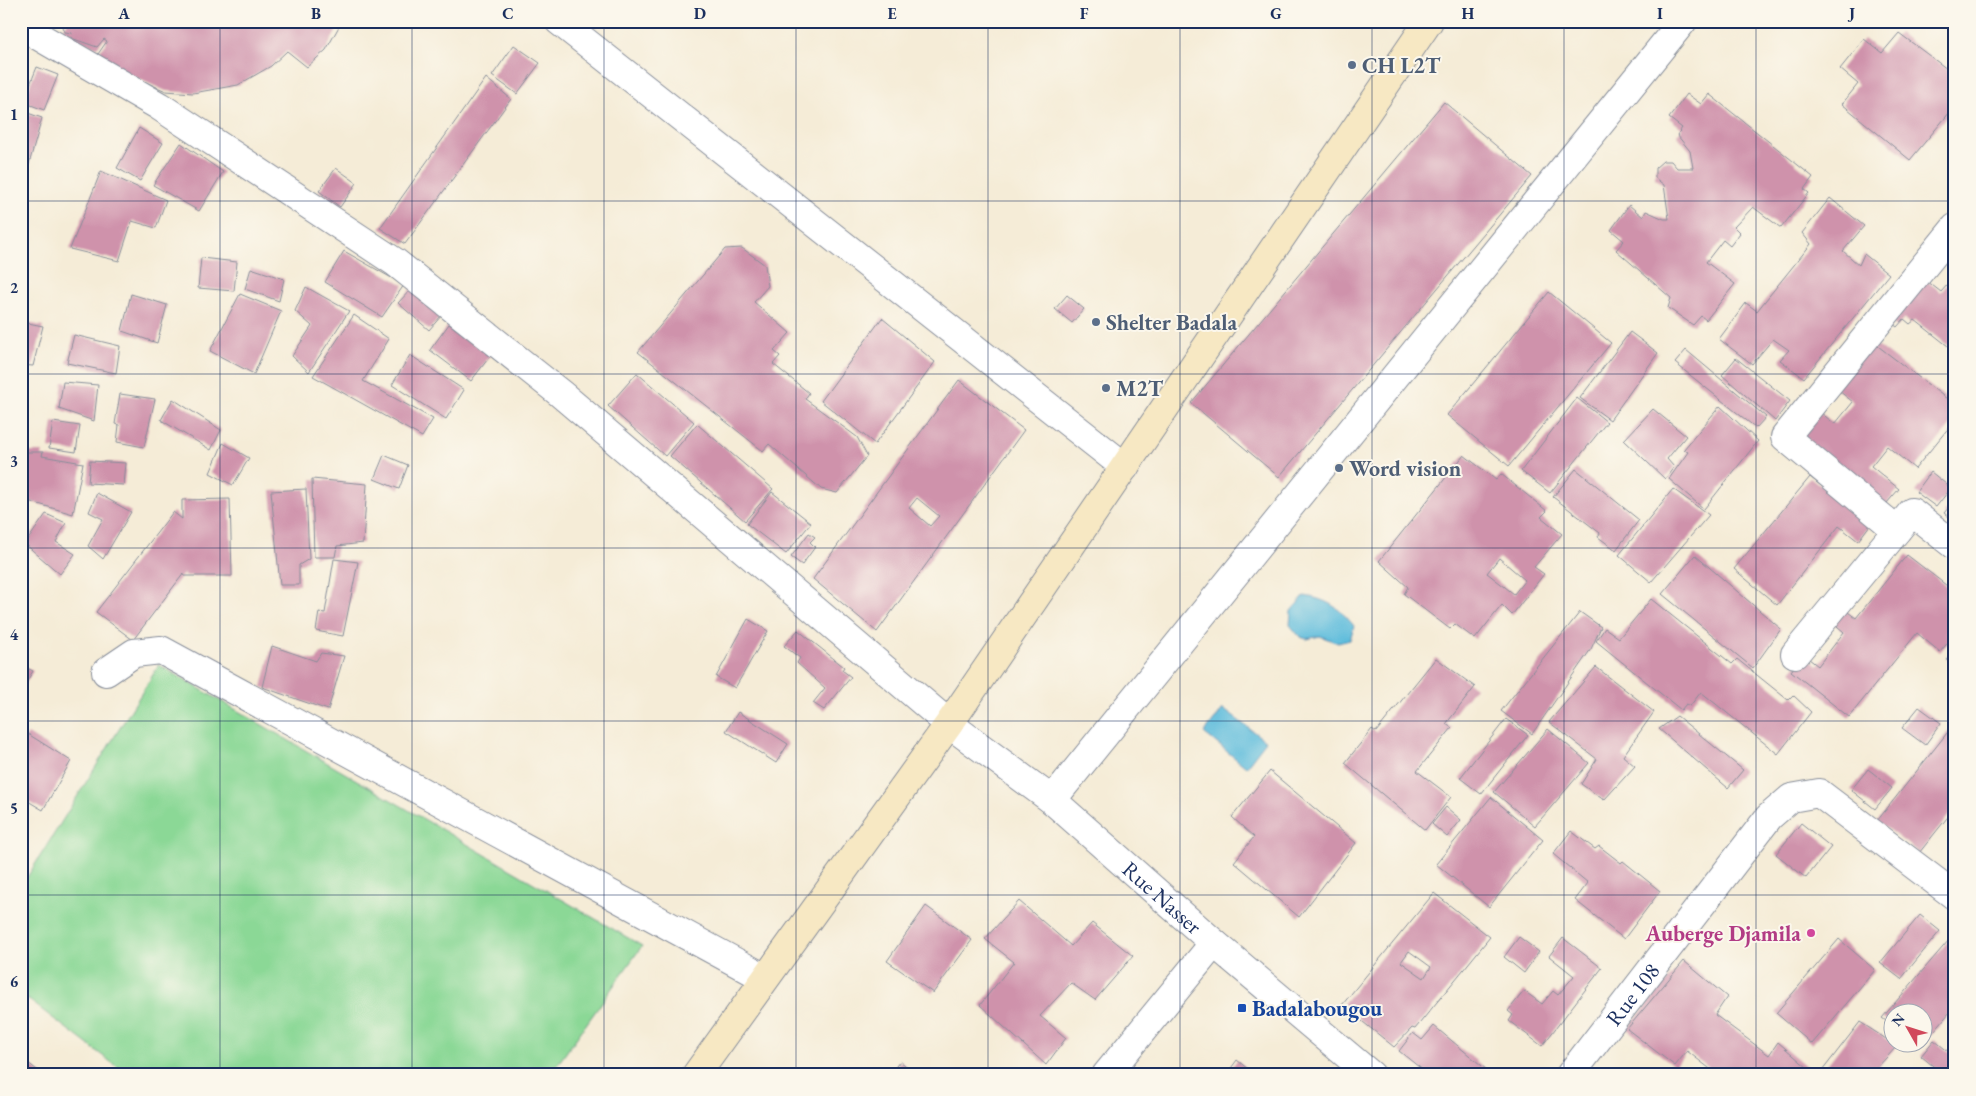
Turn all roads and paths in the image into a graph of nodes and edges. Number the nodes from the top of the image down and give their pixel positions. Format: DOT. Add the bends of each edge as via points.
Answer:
graph roads {
  1 [pos="559,21"];
  2 [pos="1429,21"];
  3 [pos="1683,21"];
  4 [pos="21,26"];
  5 [pos="1955,228"];
  6 [pos="1124,467"];
  7 [pos="1905,521"];
  8 [pos="1955,546"];
  9 [pos="1795,654"];
  10 [pos="106,672"];
  11 [pos="949,724"];
  12 [pos="1052,800"];
  13 [pos="1955,896"];
  14 [pos="1214,943"];
  15 [pos="765,978"];
  16 [pos="696,1075"];
  17 [pos="1106,1075"];
  18 [pos="1371,1075"];
  19 [pos="1570,1075"];
  1 -- 6 [label="street"];
  2 -- 6 [label="street"];
  3 -- 12 [label="street"];
  4 -- 11 [label="street, Rue Nasser" via="159,106 395,262 561,394"];
  5 -- 7 [label="street" via="1785,437"];
  6 -- 11 [label="street"];
  7 -- 8 [label="street"];
  7 -- 9 [label="street"];
  10 -- 15 [label="street" via="134,653 161,650"];
  11 -- 12 [label="street, Rue Nasser"];
  11 -- 15 [label="street"];
  12 -- 14 [label="street, Rue Nasser"];
  13 -- 19 [label="street, Rue 108" via="1819,793 1791,798 1769,817"];
  14 -- 17 [label="street"];
  14 -- 18 [label="street, Rue Nasser"];
  15 -- 16 [label="street"];
}
